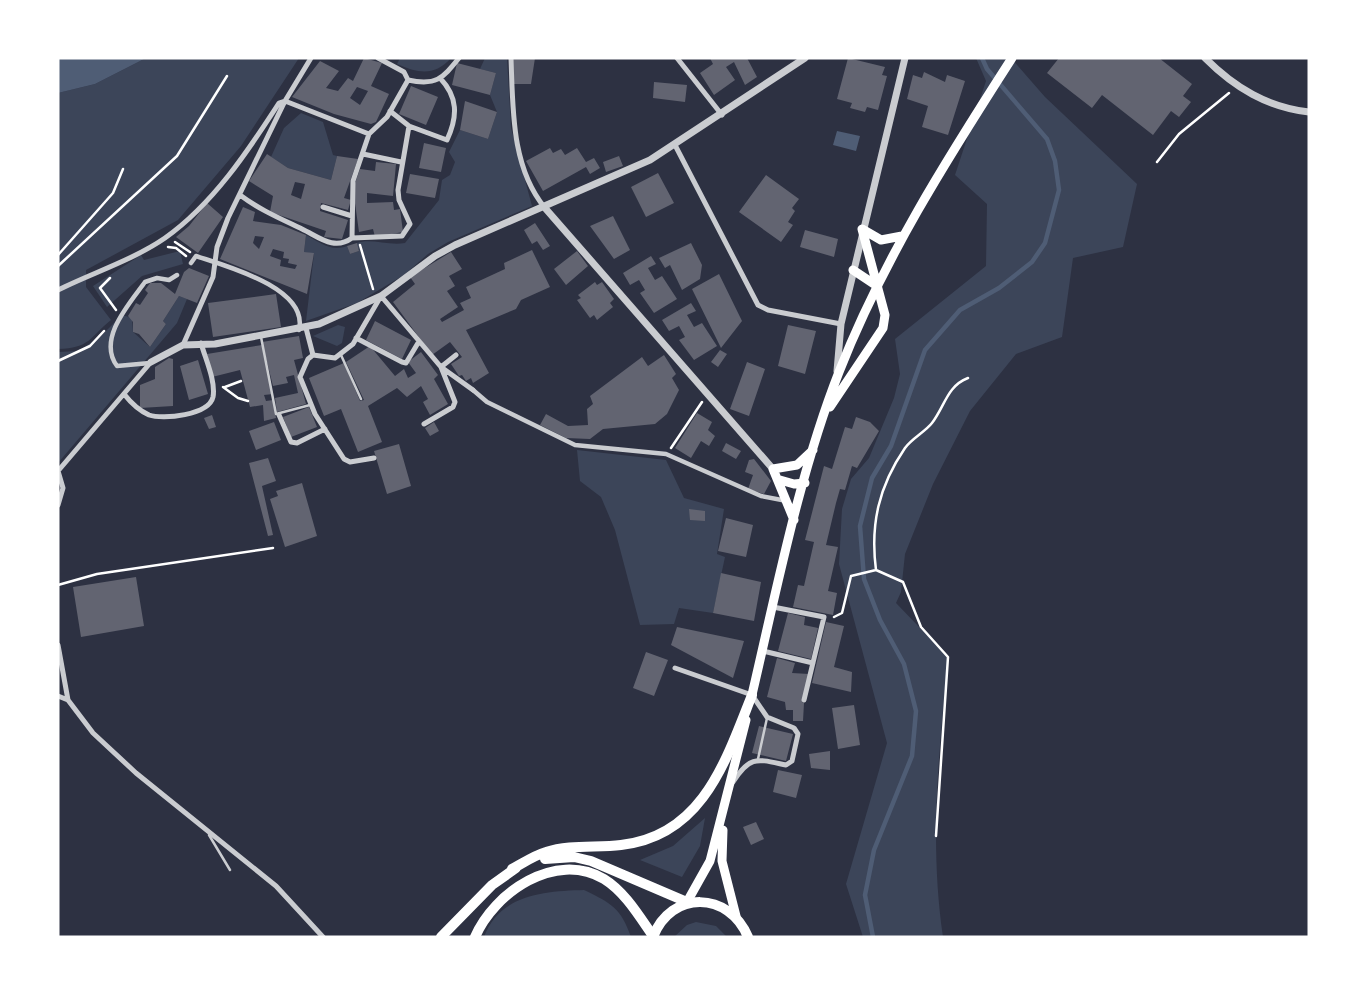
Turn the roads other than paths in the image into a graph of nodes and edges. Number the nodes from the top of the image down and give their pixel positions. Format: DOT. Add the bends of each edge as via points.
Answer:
graph roads {
  1 [pos="311,58"];
  2 [pos="378,58"];
  3 [pos="459,58"];
  4 [pos="511,58"];
  5 [pos="677,58"];
  6 [pos="805,58"];
  7 [pos="905,58"];
  8 [pos="1205,58"];
  9 [pos="1011,59"];
  10 [pos="440,78"];
  11 [pos="408,80"];
  12 [pos="285,101"];
  13 [pos="390,111"];
  14 [pos="1309,112"];
  15 [pos="722,115"];
  16 [pos="410,126"];
  17 [pos="369,134"];
  18 [pos="675,145"];
  19 [pos="363,154"];
  20 [pos="401,162"];
  21 [pos="240,195"];
  22 [pos="323,207"];
  23 [pos="545,208"];
  24 [pos="352,216"];
  25 [pos="862,229"];
  26 [pos="902,236"];
  27 [pos="355,238"];
  28 [pos="214,262"];
  29 [pos="191,263"];
  30 [pos="853,270"];
  31 [pos="177,275"];
  32 [pos="877,286"];
  33 [pos="58,289"];
  34 [pos="378,296"];
  35 [pos="842,324"];
  36 [pos="302,330"];
  37 [pos="261,337"];
  38 [pos="356,338"];
  39 [pos="201,343"];
  40 [pos="418,343"];
  41 [pos="183,345"];
  42 [pos="313,355"];
  43 [pos="341,355"];
  44 [pos="456,355"];
  45 [pos="151,362"];
  46 [pos="441,367"];
  47 [pos="837,375"];
  48 [pos="473,390"];
  49 [pos="124,394"];
  50 [pos="361,399"];
  51 [pos="310,405"];
  52 [pos="279,415"];
  53 [pos="824,418"];
  54 [pos="424,424"];
  55 [pos="325,429"];
  56 [pos="815,448"];
  57 [pos="374,458"];
  58 [pos="773,469"];
  59 [pos="58,471"];
  60 [pos="780,480"];
  61 [pos="805,483"];
  62 [pos="788,501"];
  63 [pos="58,505"];
  64 [pos="794,522"];
  65 [pos="773,607"];
  66 [pos="58,645"];
  67 [pos="763,650"];
  68 [pos="813,663"];
  69 [pos="675,668"];
  70 [pos="752,695"];
  71 [pos="58,696"];
  72 [pos="68,700"];
  73 [pos="804,700"];
  74 [pos="767,717"];
  75 [pos="758,759"];
  76 [pos="730,787"];
  77 [pos="724,818"];
  78 [pos="206,829"];
  79 [pos="512,869"];
  80 [pos="230,870"];
  81 [pos="687,902"];
  82 [pos="736,916"];
  83 [pos="323,937"];
  84 [pos="441,937"];
  85 [pos="475,937"];
  86 [pos="653,937"];
  87 [pos="748,937"];
  1 -- 12 [label="street"];
  2 -- 11 [label="street" via="404,72"];
  3 -- 10 [label="street"];
  4 -- 23 [label="street" via="517,140 529,184"];
  5 -- 15 [label="street"];
  6 -- 15 [label="street"];
  7 -- 25 [label="street"];
  8 -- 14 [label="street" via="1258,100"];
  9 -- 26 [label="main road"];
  10 -- 11 [label="street" via="427,84"];
  10 -- 16 [label="street" via="456,108 447,139"];
  11 -- 13 [label="street"];
  12 -- 17 [label="street"];
  12 -- 21 [label="street"];
  12 -- 33 [label="street" via="189,219 166,236"];
  13 -- 16 [label="street"];
  13 -- 17 [label="street"];
  15 -- 18 [label="street"];
  16 -- 20 [label="street"];
  17 -- 19 [label="street"];
  18 -- 23 [label="street"];
  18 -- 35 [label="street" via="758,305"];
  19 -- 20 [label="street"];
  19 -- 24 [label="street" via="351,189"];
  20 -- 27 [label="street" via="399,200 410,224 408,232 393,238"];
  21 -- 27 [label="street" via="270,216 327,243"];
  21 -- 28 [label="street"];
  22 -- 24 [label="street"];
  23 -- 34 [label="street" via="435,256"];
  23 -- 58 [label="street"];
  24 -- 27 [label="street"];
  25 -- 26 [label="main road" via="881,240"];
  25 -- 30 [label="street"];
  25 -- 32 [label="main road"];
  26 -- 32 [label="main road"];
  28 -- 29 [label="street" via="196,256"];
  28 -- 36 [label="street" via="288,295 300,315"];
  28 -- 41 [label="street" via="213,277"];
  30 -- 32 [label="main road"];
  30 -- 35 [label="street"];
  31 -- 45 [label="street" via="169,281 145,282 119,320 112,347 117,366"];
  32 -- 47 [label="main road"];
  32 -- 53 [label="main road" via="885,315 883,328"];
  34 -- 36 [label="street"];
  34 -- 38 [label="street"];
  34 -- 40 [label="street"];
  35 -- 47 [label="street"];
  36 -- 37 [label="street"];
  36 -- 42 [label="street"];
  37 -- 39 [label="street"];
  37 -- 52 [label="lane"];
  38 -- 40 [label="street" via="406,363"];
  38 -- 43 [label="street"];
  39 -- 41 [label="street"];
  39 -- 49 [label="street" via="213,386 213,399 207,406 151,416"];
  40 -- 46 [label="street"];
  41 -- 45 [label="street"];
  42 -- 43 [label="street"];
  42 -- 51 [label="street" via="300,377"];
  43 -- 50 [label="lane"];
  44 -- 46 [label="street"];
  45 -- 49 [label="street"];
  46 -- 48 [label="street"];
  46 -- 54 [label="street" via="455,402"];
  47 -- 53 [label="main road"];
  48 -- 62 [label="street" via="487,402 575,445 666,454 761,496"];
  49 -- 59 [label="street"];
  51 -- 52 [label="lane"];
  51 -- 55 [label="street"];
  52 -- 55 [label="street" via="291,442"];
  53 -- 56 [label="main road"];
  55 -- 57 [label="street" via="344,459"];
  56 -- 58 [label="main road" via="797,465"];
  56 -- 61 [label="main road"];
  58 -- 60 [label="main road"];
  59 -- 63 [label="street" via="63,488"];
  60 -- 61 [label="main road"];
  60 -- 62 [label="main road"];
  61 -- 64 [label="main road"];
  62 -- 64 [label="main road"];
  64 -- 65 [label="main road"];
  65 -- 67 [label="main road"];
  65 -- 68 [label="street" via="824,617"];
  66 -- 72 [label="street"];
  67 -- 68 [label="street"];
  67 -- 70 [label="main road"];
  68 -- 73 [label="street"];
  69 -- 70 [label="street"];
  70 -- 74 [label="street"];
  70 -- 76 [label="main road"];
  70 -- 79 [label="highway" via="723,769 708,796 686,815 654,836 624,845 544,852"];
  71 -- 72 [label="street"];
  72 -- 78 [label="street" via="93,733"];
  74 -- 75 [label="lane"];
  74 -- 75 [label="street" via="794,728 799,734 797,749 786,765"];
  75 -- 76 [label="street" via="743,767"];
  76 -- 77 [label="main road"];
  77 -- 81 [label="main road" via="710,861"];
  77 -- 82 [label="main road" via="722,861"];
  78 -- 80 [label="lane"];
  78 -- 83 [label="street" via="276,887"];
  79 -- 81 [label="highway" via="551,857 574,857"];
  79 -- 84 [label="highway"];
  81 -- 82 [label="highway" via="718,904"];
  81 -- 86 [label="highway" via="665,916"];
  82 -- 87 [label="highway"];
  85 -- 86 [label="highway" via="489,911 515,887 561,871 585,871 603,878 619,890"];
}
